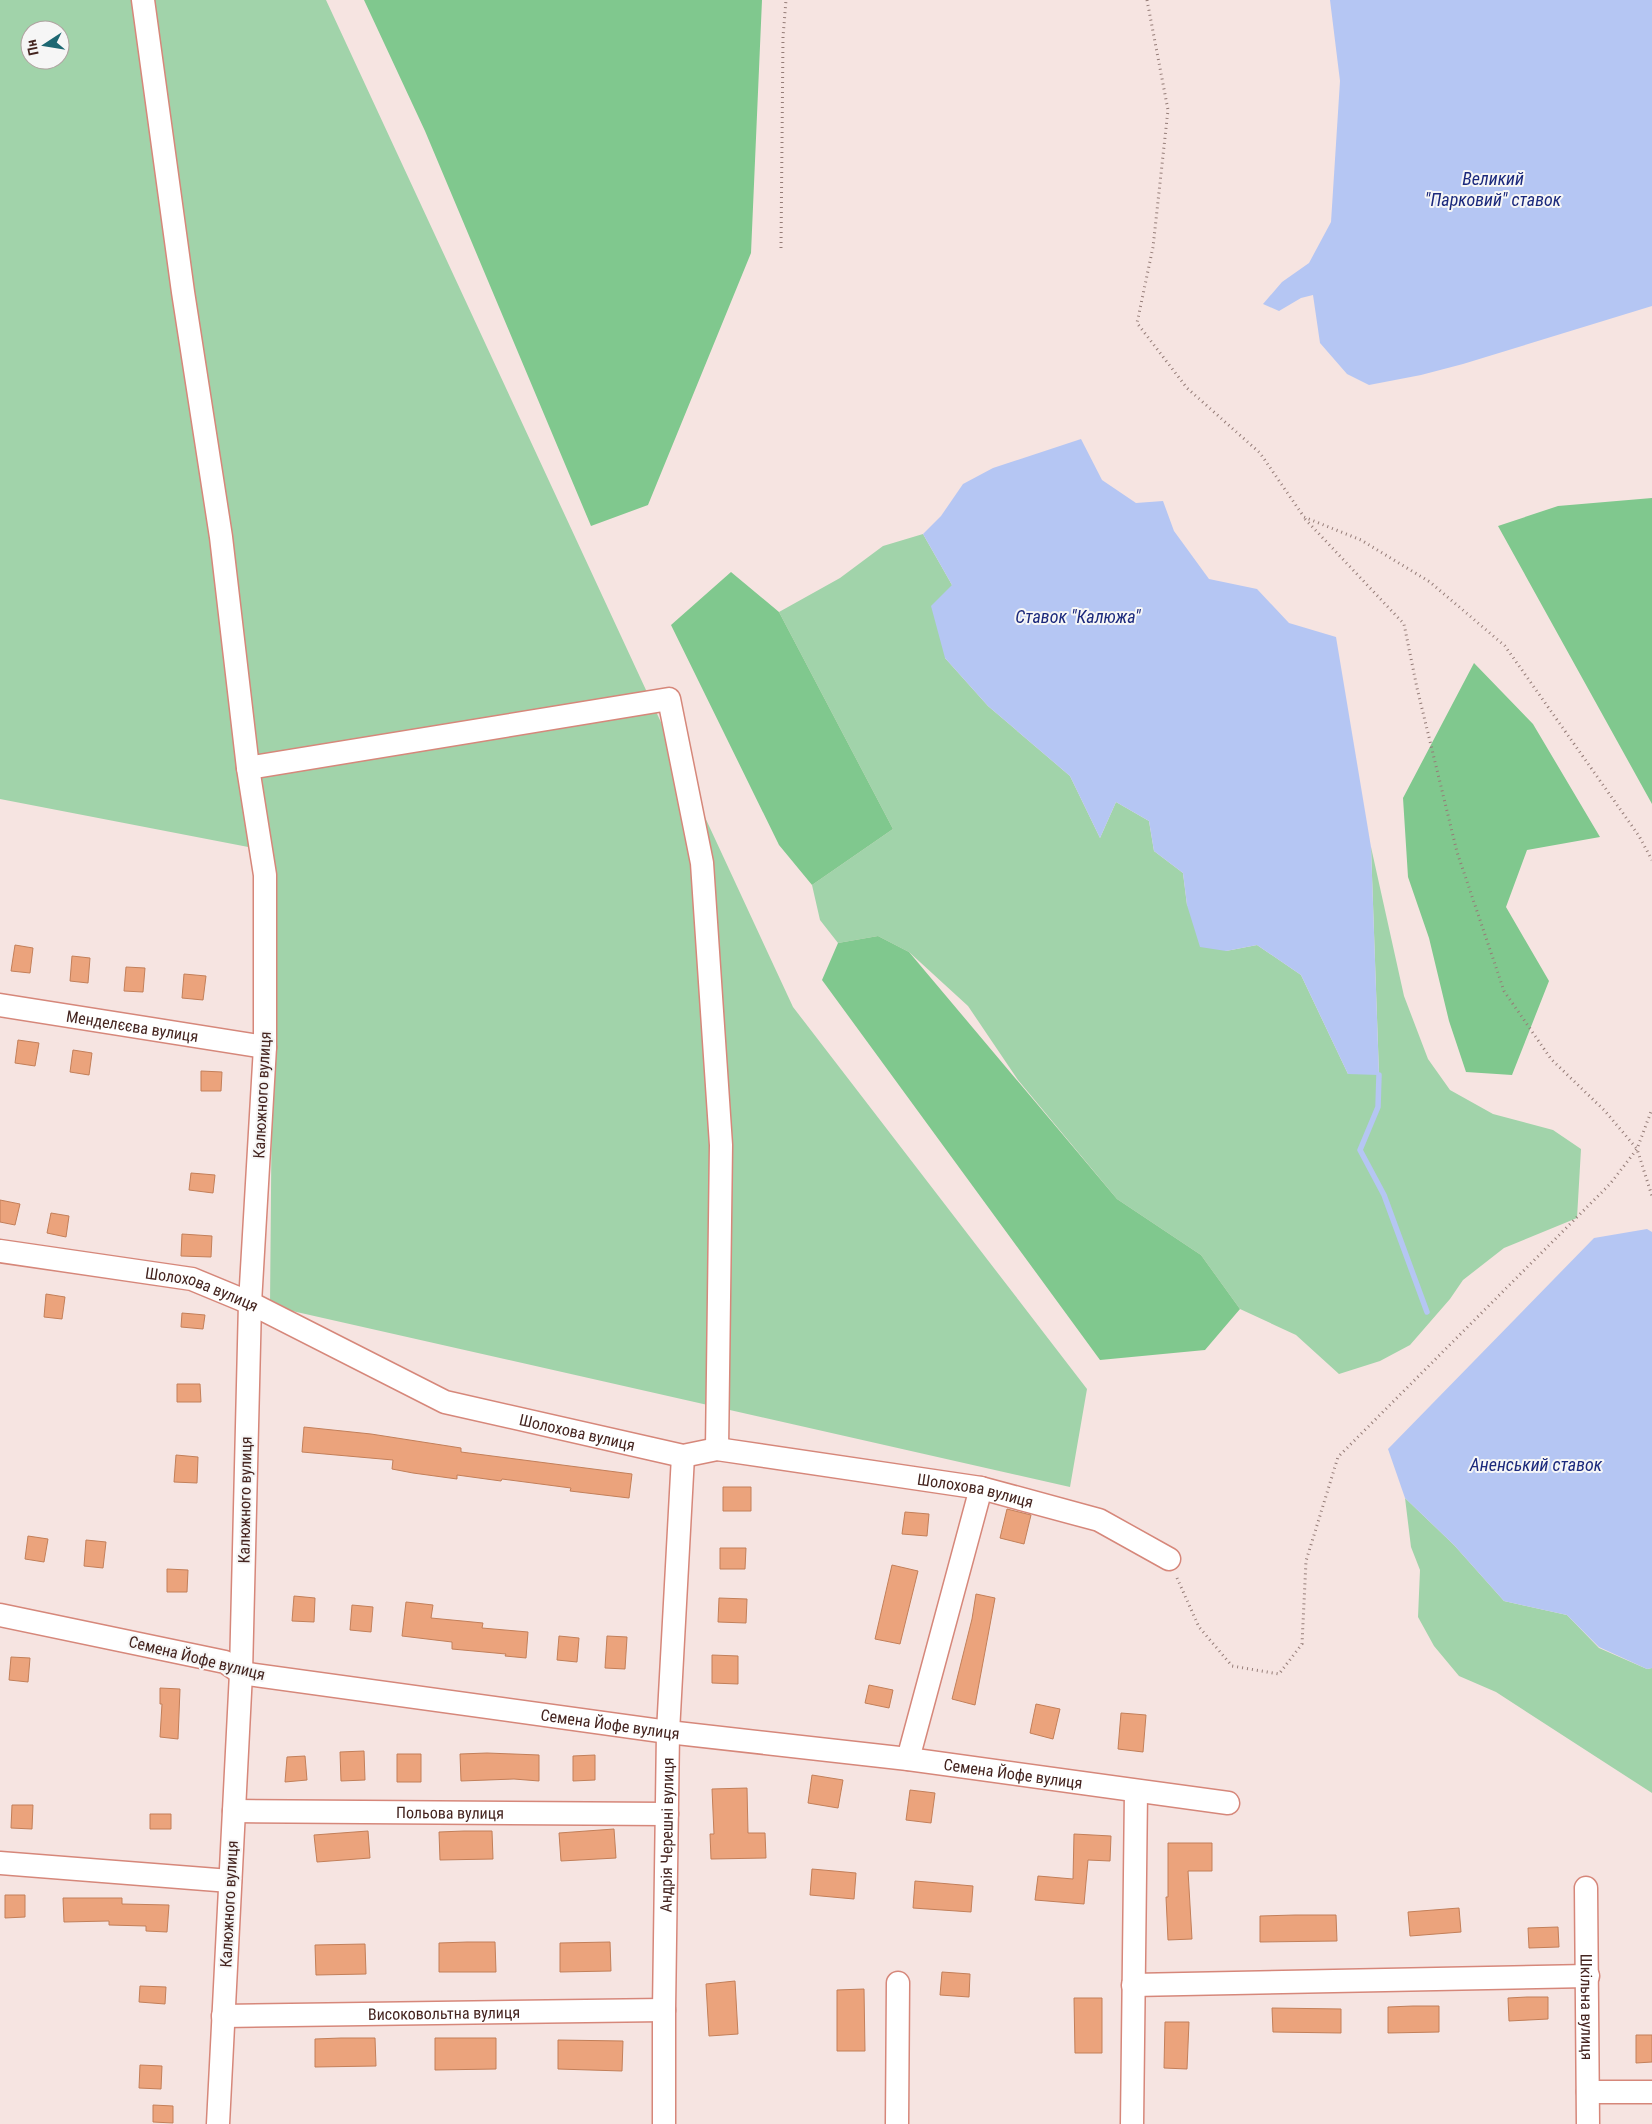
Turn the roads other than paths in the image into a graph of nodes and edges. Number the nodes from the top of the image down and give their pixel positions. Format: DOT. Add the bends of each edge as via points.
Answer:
graph roads {
  1 [pos="143,0"];
  2 [pos="248,768"];
  3 [pos="0,1005"];
  4 [pos="266,1047"];
  5 [pos="0,1251"];
  6 [pos="250,1303"];
  7 [pos="717,1449"];
  8 [pos="683,1456"];
  9 [pos="980,1488"];
  10 [pos="1169,1559"];
  11 [pos="0,1615"];
  12 [pos="242,1673"];
  13 [pos="668,1732"];
  14 [pos="908,1759"];
  15 [pos="1136,1791"];
  16 [pos="1228,1803"];
  17 [pos="234,1810"];
  18 [pos="667,1814"];
  19 [pos="0,1864"];
  20 [pos="230,1881"];
  21 [pos="1586,1888"];
  22 [pos="1588,1976"];
  23 [pos="898,1983"];
  24 [pos="1133,1985"];
  25 [pos="664,2010"];
  26 [pos="224,2016"];
  27 [pos="1588,2092"];
  28 [pos="1652,2092"];
  29 [pos="218,2124"];
  30 [pos="664,2124"];
  31 [pos="897,2124"];
  32 [pos="1132,2124"];
  33 [pos="1588,2124"];
  1 -- 2 [label="street, Калюжного вулиця" via="221,537"];
  2 -- 4 [label="street, Калюжного вулиця" via="264,875"];
  2 -- 7 [label="street" via="670,699 702,863 721,1146"];
  3 -- 4 [label="street, Менделєєва вулиця"];
  4 -- 6 [label="street, Калюжного вулиця"];
  5 -- 6 [label="street, Шолохова вулиця" via="192,1279"];
  6 -- 8 [label="street, Шолохова вулиця" via="444,1402"];
  6 -- 12 [label="street, Калюжного вулиця"];
  7 -- 8 [label="street, Шолохова вулиця"];
  7 -- 9 [label="street, Шолохова вулиця"];
  8 -- 13 [label="street, Андрія Черешні вулиця"];
  9 -- 10 [label="street, Шолохова вулиця" via="1099,1520"];
  9 -- 14 [label="street"];
  11 -- 12 [label="street, Семена Йофе вулиця" via="225,1662"];
  12 -- 13 [label="street, Семена Йофе вулиця"];
  12 -- 17 [label="street, Калюжного вулиця"];
  13 -- 14 [label="street, Семена Йофе вулиця"];
  13 -- 18 [label="street, Андрія Черешні вулиця"];
  14 -- 15 [label="street, Семена Йофе вулиця"];
  15 -- 16 [label="street, Семена Йофе вулиця"];
  15 -- 24 [label="street"];
  17 -- 18 [label="street, Польова вулиця"];
  17 -- 20 [label="street, Калюжного вулиця"];
  18 -- 25 [label="street, Андрія Черешні вулиця"];
  19 -- 20 [label="street"];
  20 -- 26 [label="street, Калюжного вулиця"];
  21 -- 22 [label="street, Шкільна вулиця"];
  22 -- 24 [label="street"];
  22 -- 27 [label="street, Шкільна вулиця"];
  23 -- 31 [label="street"];
  24 -- 32 [label="street"];
  25 -- 26 [label="street, Високовольтна вулиця"];
  25 -- 30 [label="street, Андрія Черешні вулиця"];
  26 -- 29 [label="street, Калюжного вулиця"];
  27 -- 28 [label="street"];
  27 -- 33 [label="street, Шкільна вулиця"];
}
